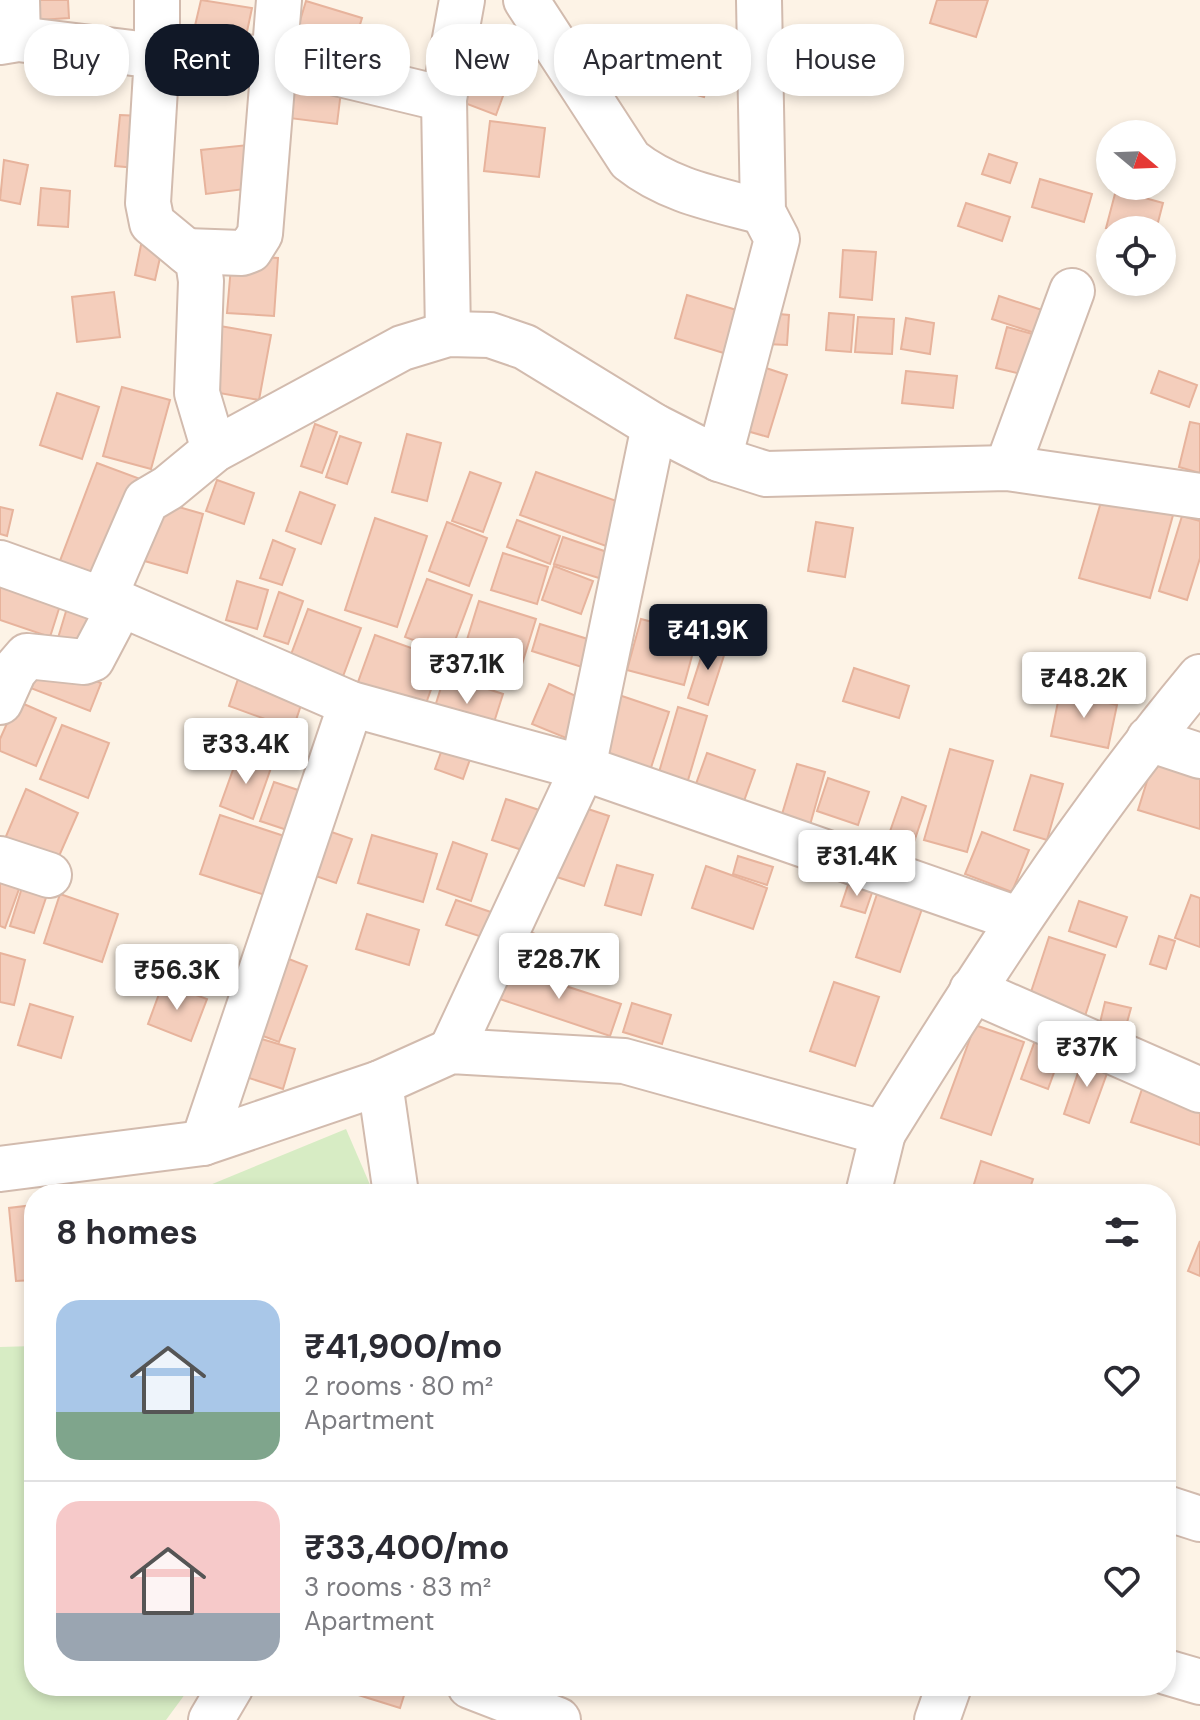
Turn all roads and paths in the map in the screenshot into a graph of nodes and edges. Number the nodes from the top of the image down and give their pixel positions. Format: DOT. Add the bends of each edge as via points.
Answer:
graph roads {
  1 [pos="157,0"];
  2 [pos="279,0"];
  3 [pos="462,0"];
  4 [pos="526,0"];
  5 [pos="759,0"];
  6 [pos="157,24"];
  7 [pos="12,27"];
  8 [pos="145,54"];
  9 [pos="259,58"];
  10 [pos="274,58"];
  11 [pos="155,96"];
  12 [pos="444,99"];
  13 [pos="763,212"];
  14 [pos="186,251"];
  15 [pos="1072,291"];
  16 [pos="448,334"];
  17 [pos="654,426"];
  18 [pos="214,450"];
  19 [pos="719,459"];
  20 [pos="1007,468"];
  21 [pos="1200,496"];
  22 [pos="0,563"];
  23 [pos="112,602"];
  24 [pos="1200,677"];
  25 [pos="0,702"];
  26 [pos="351,704"];
  27 [pos="1149,739"];
  28 [pos="1200,756"];
  29 [pos="583,768"];
  30 [pos="0,859"];
  31 [pos="49,875"];
  32 [pos="1017,919"];
  33 [pos="972,990"];
  34 [pos="451,1051"];
  35 [pos="380,1083"];
  36 [pos="1200,1090"];
  37 [pos="883,1133"];
  38 [pos="203,1143"];
  39 [pos="0,1169"];
  40 [pos="395,1184"];
  41 [pos="870,1184"];
  42 [pos="1176,1511"];
  43 [pos="1200,1519"];
  44 [pos="1176,1675"];
  45 [pos="1200,1682"];
  46 [pos="225,1696"];
  47 [pos="496,1696"];
  48 [pos="945,1696"];
  49 [pos="211,1720"];
  50 [pos="558,1720"];
  51 [pos="937,1720"];
  1 -- 6 [label="street"];
  2 -- 10 [label="street"];
  3 -- 12 [label="street"];
  4 -- 13 [label="street" via="630,160 678,189"];
  5 -- 13 [label="street"];
  7 -- 8 [label="street"];
  9 -- 10 [label="street"];
  10 -- 12 [label="street"];
  10 -- 14 [label="street" via="256,244 242,253"];
  11 -- 14 [label="street" via="148,203 152,223"];
  12 -- 16 [label="street"];
  13 -- 19 [label="street" via="777,239"];
  14 -- 18 [label="street" via="198,261 201,281 197,393"];
  15 -- 20 [label="street"];
  16 -- 17 [label="street" via="490,335 525,347"];
  16 -- 18 [label="street" via="402,348"];
  17 -- 19 [label="street"];
  17 -- 29 [label="street"];
  18 -- 23 [label="street" via="146,501"];
  19 -- 20 [label="street" via="766,474"];
  20 -- 21 [label="street"];
  22 -- 23 [label="street"];
  23 -- 25 [label="street" via="92,659 27,656"];
  23 -- 26 [label="street"];
  24 -- 27 [label="street"];
  26 -- 29 [label="street"];
  26 -- 38 [label="street"];
  27 -- 28 [label="street"];
  27 -- 32 [label="street"];
  29 -- 32 [label="street"];
  29 -- 34 [label="street"];
  30 -- 31 [label="street"];
  32 -- 33 [label="street"];
  33 -- 36 [label="street"];
  33 -- 37 [label="street"];
  34 -- 35 [label="street"];
  34 -- 37 [label="street" via="624,1061"];
  35 -- 38 [label="street"];
  35 -- 40 [label="street"];
  37 -- 41 [label="street"];
  38 -- 39 [label="street"];
  42 -- 43 [label="street"];
  44 -- 45 [label="street"];
  46 -- 49 [label="street"];
  47 -- 50 [label="street"];
  48 -- 51 [label="street"];
}
